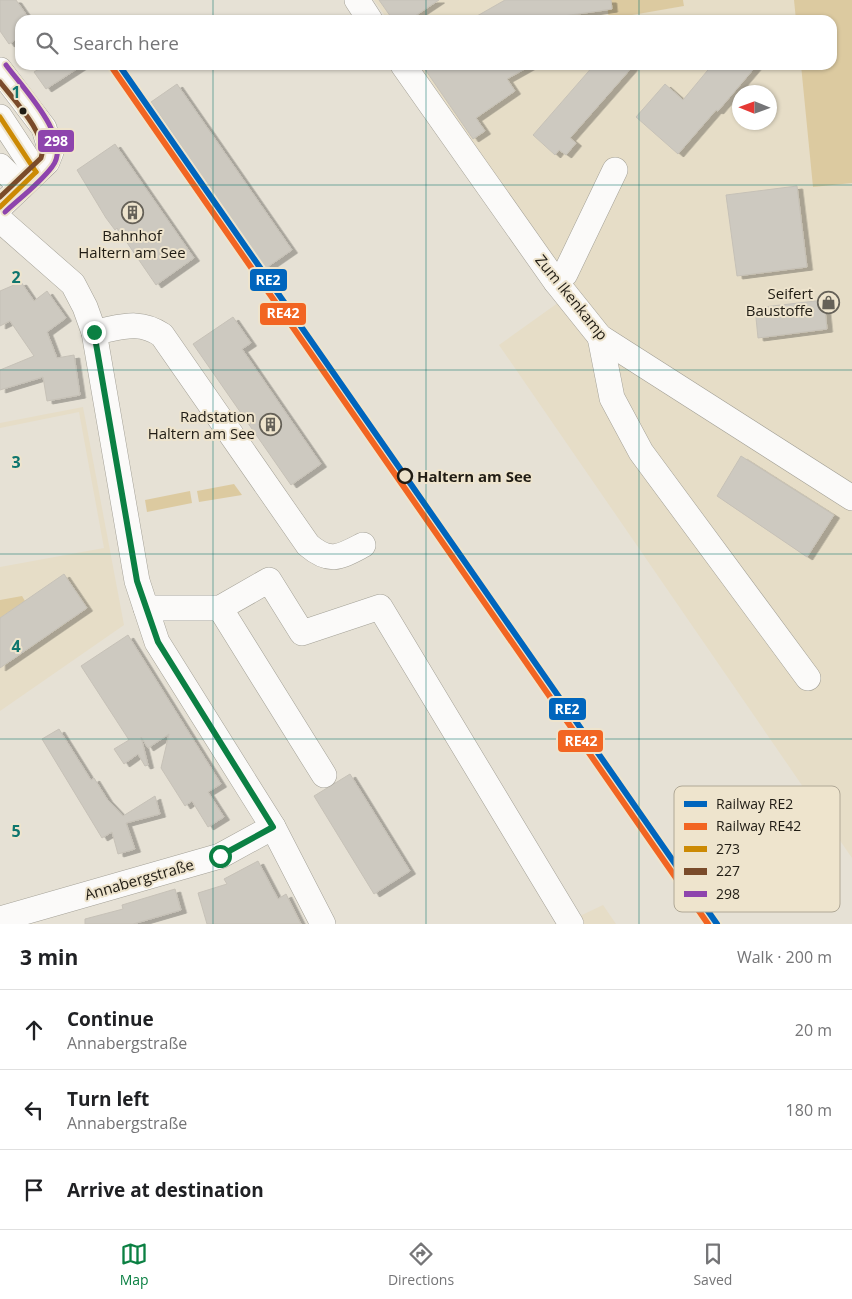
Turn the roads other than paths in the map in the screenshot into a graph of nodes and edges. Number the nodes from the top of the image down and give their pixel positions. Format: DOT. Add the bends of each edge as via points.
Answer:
graph roads {
  1 [pos="357,0"];
  2 [pos="367,15"];
  3 [pos="0,70"];
  4 [pos="407,70"];
  5 [pos="0,116"];
  6 [pos="0,166"];
  7 [pos="615,170"];
  8 [pos="28,180"];
  9 [pos="0,206"];
  10 [pos="0,220"];
  11 [pos="556,282"];
  12 [pos="94,332"];
  13 [pos="600,337"];
  14 [pos="852,498"];
  15 [pos="363,545"];
  16 [pos="146,608"];
  17 [pos="220,608"];
  18 [pos="808,678"];
  19 [pos="324,775"];
  20 [pos="273,827"];
  21 [pos="0,919"];
  22 [pos="323,924"];
  23 [pos="571,924"];
  1 -- 2 [label="street"];
  3 -- 8 [label="street" via="44,128 51,152 47,162"];
  4 -- 11 [label="street, Zum Ikenkamp"];
  5 -- 8 [label="street"];
  6 -- 8 [label="street"];
  7 -- 11 [label="street" via="565,274"];
  8 -- 9 [label="street"];
  10 -- 12 [label="street" via="73,284"];
  11 -- 13 [label="street, Zum Ikenkamp"];
  12 -- 15 [label="street" via="137,325 150,327 162,335 308,545 320,555 332,558"];
  12 -- 16 [label="street" via="137,581"];
  13 -- 14 [label="street, Zum Ikenkamp"];
  13 -- 18 [label="street" via="612,398 641,452"];
  16 -- 17 [label="street"];
  16 -- 20 [label="street" via="158,642"];
  17 -- 19 [label="street"];
  17 -- 23 [label="street" via="269,580 302,633 380,607"];
  20 -- 21 [label="street, Annabergstraße" via="220,856"];
  20 -- 22 [label="street"];
}
